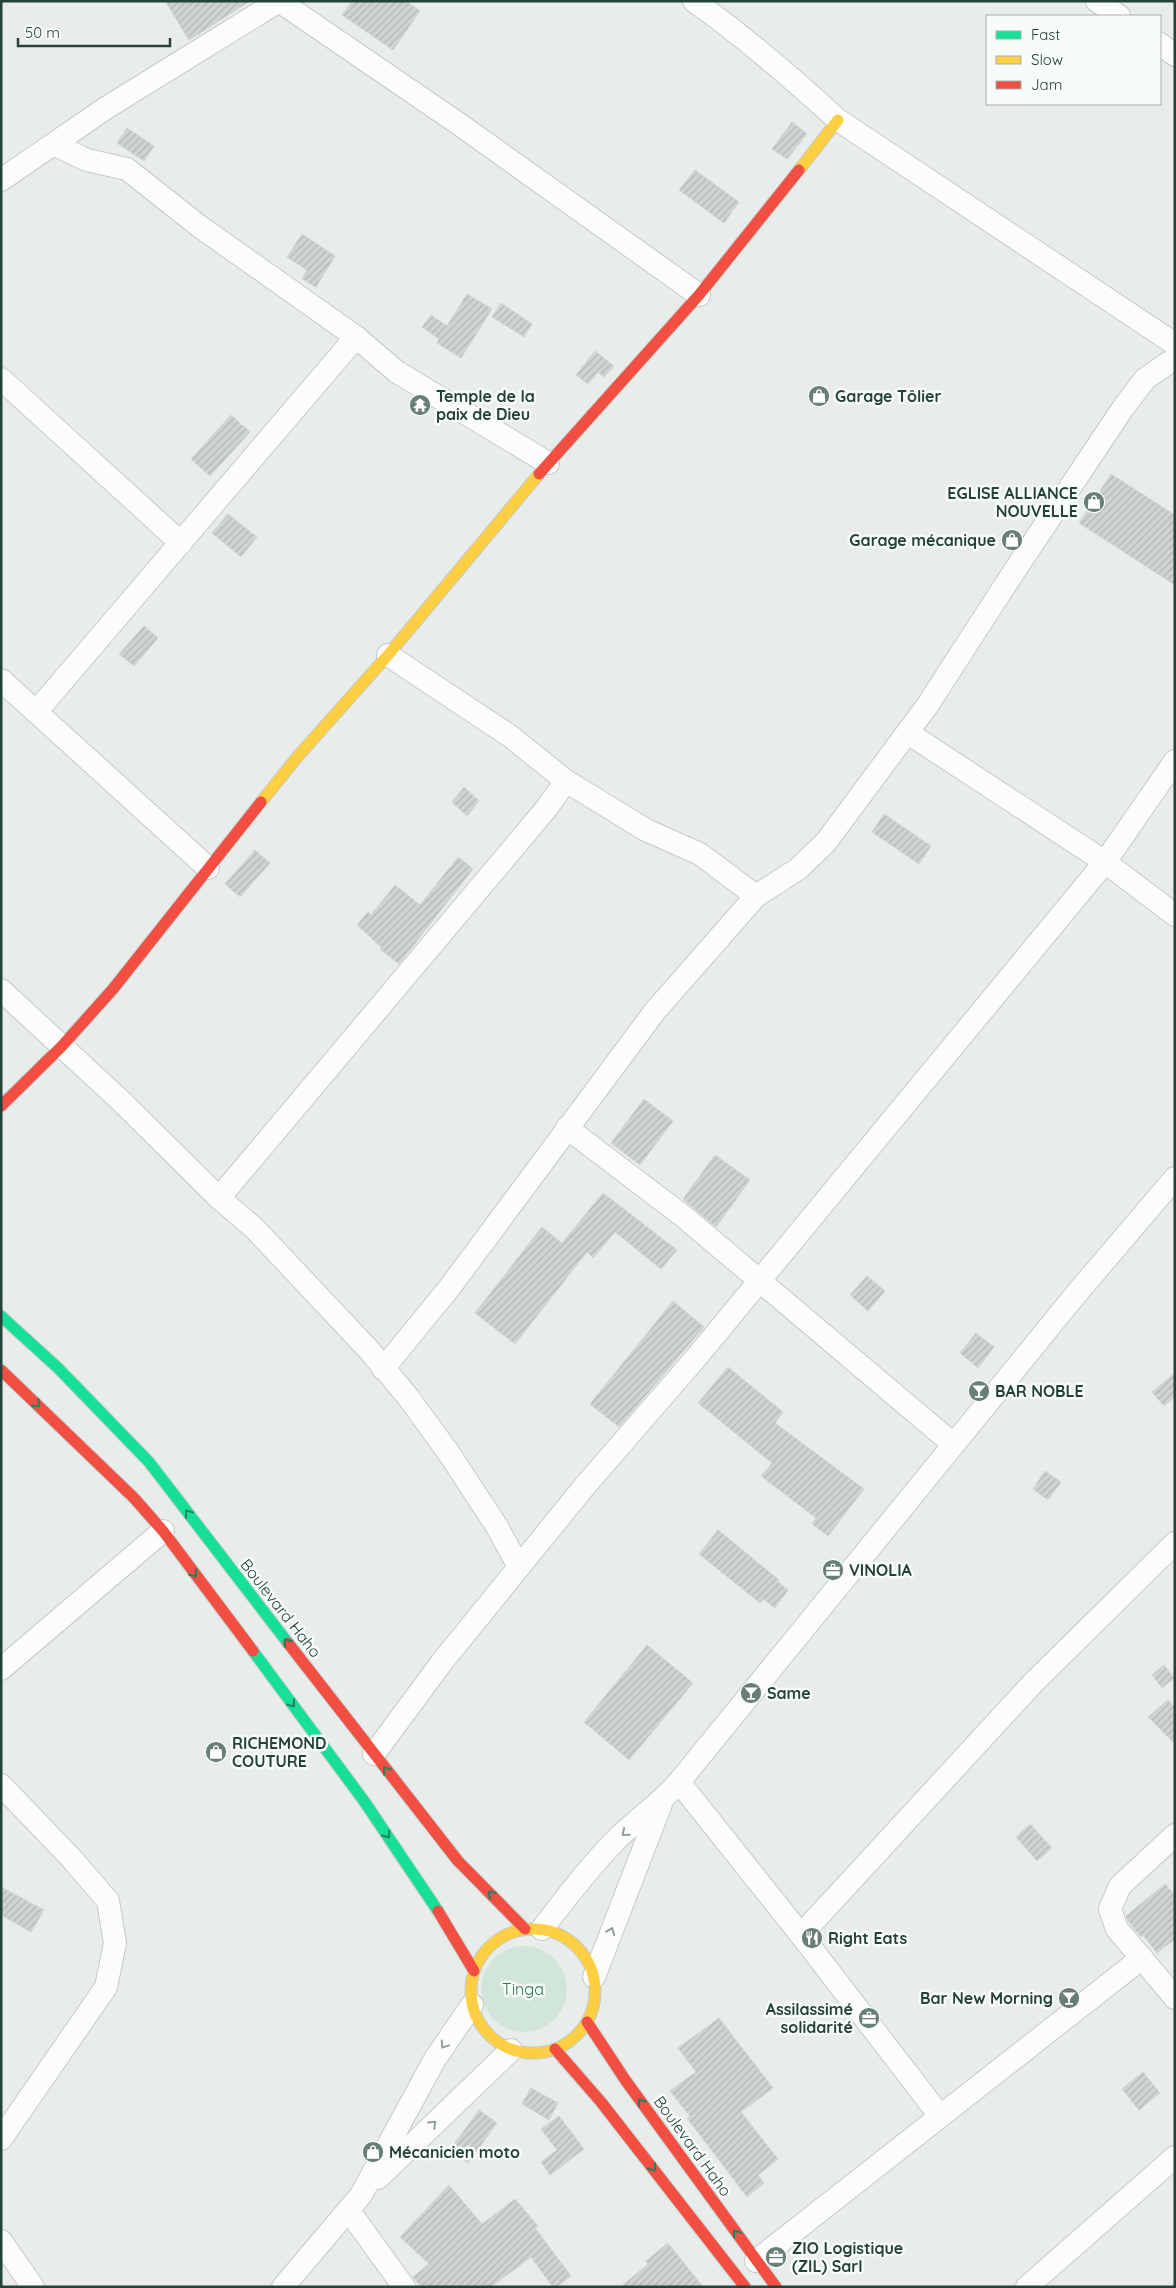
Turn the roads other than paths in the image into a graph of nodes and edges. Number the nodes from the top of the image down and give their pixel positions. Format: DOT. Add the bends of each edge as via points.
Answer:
graph roads {
  1 [pos="279,1"];
  2 [pos="694,1"];
  3 [pos="1096,1"];
  4 [pos="1117,15"];
  5 [pos="1161,45"];
  6 [pos="1175,55"];
  7 [pos="838,120"];
  8 [pos="54,145"];
  9 [pos="1,180"];
  10 [pos="699,295"];
  11 [pos="356,337"];
  12 [pos="1175,344"];
  13 [pos="1175,360"];
  14 [pos="1,378"];
  15 [pos="548,463"];
  16 [pos="181,542"];
  17 [pos="388,655"];
  18 [pos="1,680"];
  19 [pos="36,712"];
  20 [pos="908,733"];
  21 [pos="1175,761"];
  22 [pos="566,782"];
  23 [pos="1105,862"];
  24 [pos="208,868"];
  25 [pos="756,896"];
  26 [pos="1175,915"];
  27 [pos="1,990"];
  28 [pos="62,1046"];
  29 [pos="1,1106"];
  30 [pos="567,1128"];
  31 [pos="1175,1178"];
  32 [pos="219,1198"];
  33 [pos="759,1281"];
  34 [pos="1,1316"];
  35 [pos="383,1369"];
  36 [pos="1,1370"];
  37 [pos="953,1444"];
  38 [pos="164,1531"];
  39 [pos="1175,1542"];
  40 [pos="519,1567"];
  41 [pos="1,1669"];
  42 [pos="374,1754"];
  43 [pos="678,1782"];
  44 [pos="1,1785"];
  45 [pos="662,1801"];
  46 [pos="1175,1835"];
  47 [pos="533,1929"];
  48 [pos="801,1935"];
  49 [pos="1142,1958"];
  50 [pos="474,1971"];
  51 [pos="594,1976"];
  52 [pos="1175,1998"];
  53 [pos="472,2005"];
  54 [pos="587,2022"];
  55 [pos="555,2049"];
  56 [pos="511,2050"];
  57 [pos="940,2116"];
  58 [pos="1,2139"];
  59 [pos="1175,2157"];
  60 [pos="355,2203"];
  61 [pos="1,2242"];
  62 [pos="756,2261"];
  63 [pos="33,2287"];
  64 [pos="283,2287"];
  65 [pos="404,2287"];
  66 [pos="745,2287"];
  67 [pos="776,2287"];
  68 [pos="1027,2287"];
  1 -- 8 [label="street" via="121,98"];
  1 -- 10 [label="street" via="460,124"];
  2 -- 7 [label="street" via="730,26"];
  3 -- 4 [label="street"];
  5 -- 6 [label="street"];
  7 -- 10 [label="main road"];
  7 -- 12 [label="street"];
  8 -- 9 [label="street"];
  8 -- 11 [label="street" via="87,160 127,169 199,226"];
  10 -- 15 [label="main road"];
  11 -- 15 [label="street" via="397,372"];
  11 -- 16 [label="street"];
  13 -- 20 [label="street" via="1145,379 1123,408"];
  14 -- 16 [label="street"];
  15 -- 17 [label="main road"];
  16 -- 19 [label="street"];
  17 -- 22 [label="street" via="510,736"];
  17 -- 24 [label="main road" via="299,755"];
  18 -- 19 [label="street"];
  19 -- 24 [label="street"];
  20 -- 23 [label="street"];
  20 -- 25 [label="street" via="826,842 798,869"];
  21 -- 23 [label="street"];
  22 -- 25 [label="street" via="646,830 700,854"];
  22 -- 32 [label="street"];
  23 -- 26 [label="street"];
  23 -- 33 [label="street"];
  24 -- 28 [label="main road" via="113,989"];
  25 -- 30 [label="street" via="655,1011"];
  27 -- 28 [label="street"];
  28 -- 29 [label="main road"];
  28 -- 32 [label="street"];
  30 -- 33 [label="street" via="683,1216"];
  30 -- 35 [label="street" via="450,1287"];
  31 -- 37 [label="street"];
  32 -- 35 [label="street" via="255,1229"];
  33 -- 37 [label="street"];
  33 -- 40 [label="street"];
  42 -- 34 [label="main road, Boulevard Haho, one-way" via="149,1462 58,1368"];
  35 -- 40 [label="street" via="448,1452"];
  36 -- 38 [label="main road, one-way"];
  37 -- 43 [label="street"];
  38 -- 41 [label="street"];
  38 -- 50 [label="main road, one-way" via="355,1788 440,1912"];
  39 -- 48 [label="street" via="1033,1683"];
  40 -- 42 [label="street" via="442,1662"];
  47 -- 42 [label="main road, Boulevard Haho, one-way" via="458,1861"];
  43 -- 45 [label="street"];
  43 -- 48 [label="street"];
  44 -- 58 [label="street" via="108,1901 115,1943 106,1986"];
  45 -- 47 [label="street, one-way" via="615,1841"];
  51 -- 45 [label="street, one-way"];
  46 -- 49 [label="street" via="1120,1886 1110,1909 1117,1929"];
  47 -- 50 [label="main road" via="508,1934 494,1943 482,1955"];
  47 -- 51 [label="main road" via="565,1938 575,1945"];
  48 -- 57 [label="street"];
  49 -- 52 [label="street"];
  49 -- 57 [label="street"];
  50 -- 53 [label="main road"];
  51 -- 54 [label="main road" via="593,2008"];
  53 -- 56 [label="main road" via="482,2028"];
  53 -- 60 [label="street, one-way" via="435,2059"];
  54 -- 55 [label="main road" via="574,2038"];
  62 -- 54 [label="main road, Boulevard Haho, one-way" via="626,2082"];
  55 -- 56 [label="main road" via="531,2054"];
  55 -- 66 [label="main road, one-way" via="601,2102"];
  60 -- 56 [label="street, one-way"];
  57 -- 62 [label="street"];
  59 -- 68 [label="street"];
  60 -- 64 [label="street"];
  60 -- 65 [label="street"];
  61 -- 63 [label="street"];
  62 -- 67 [label="main road, Boulevard Haho"];
}
